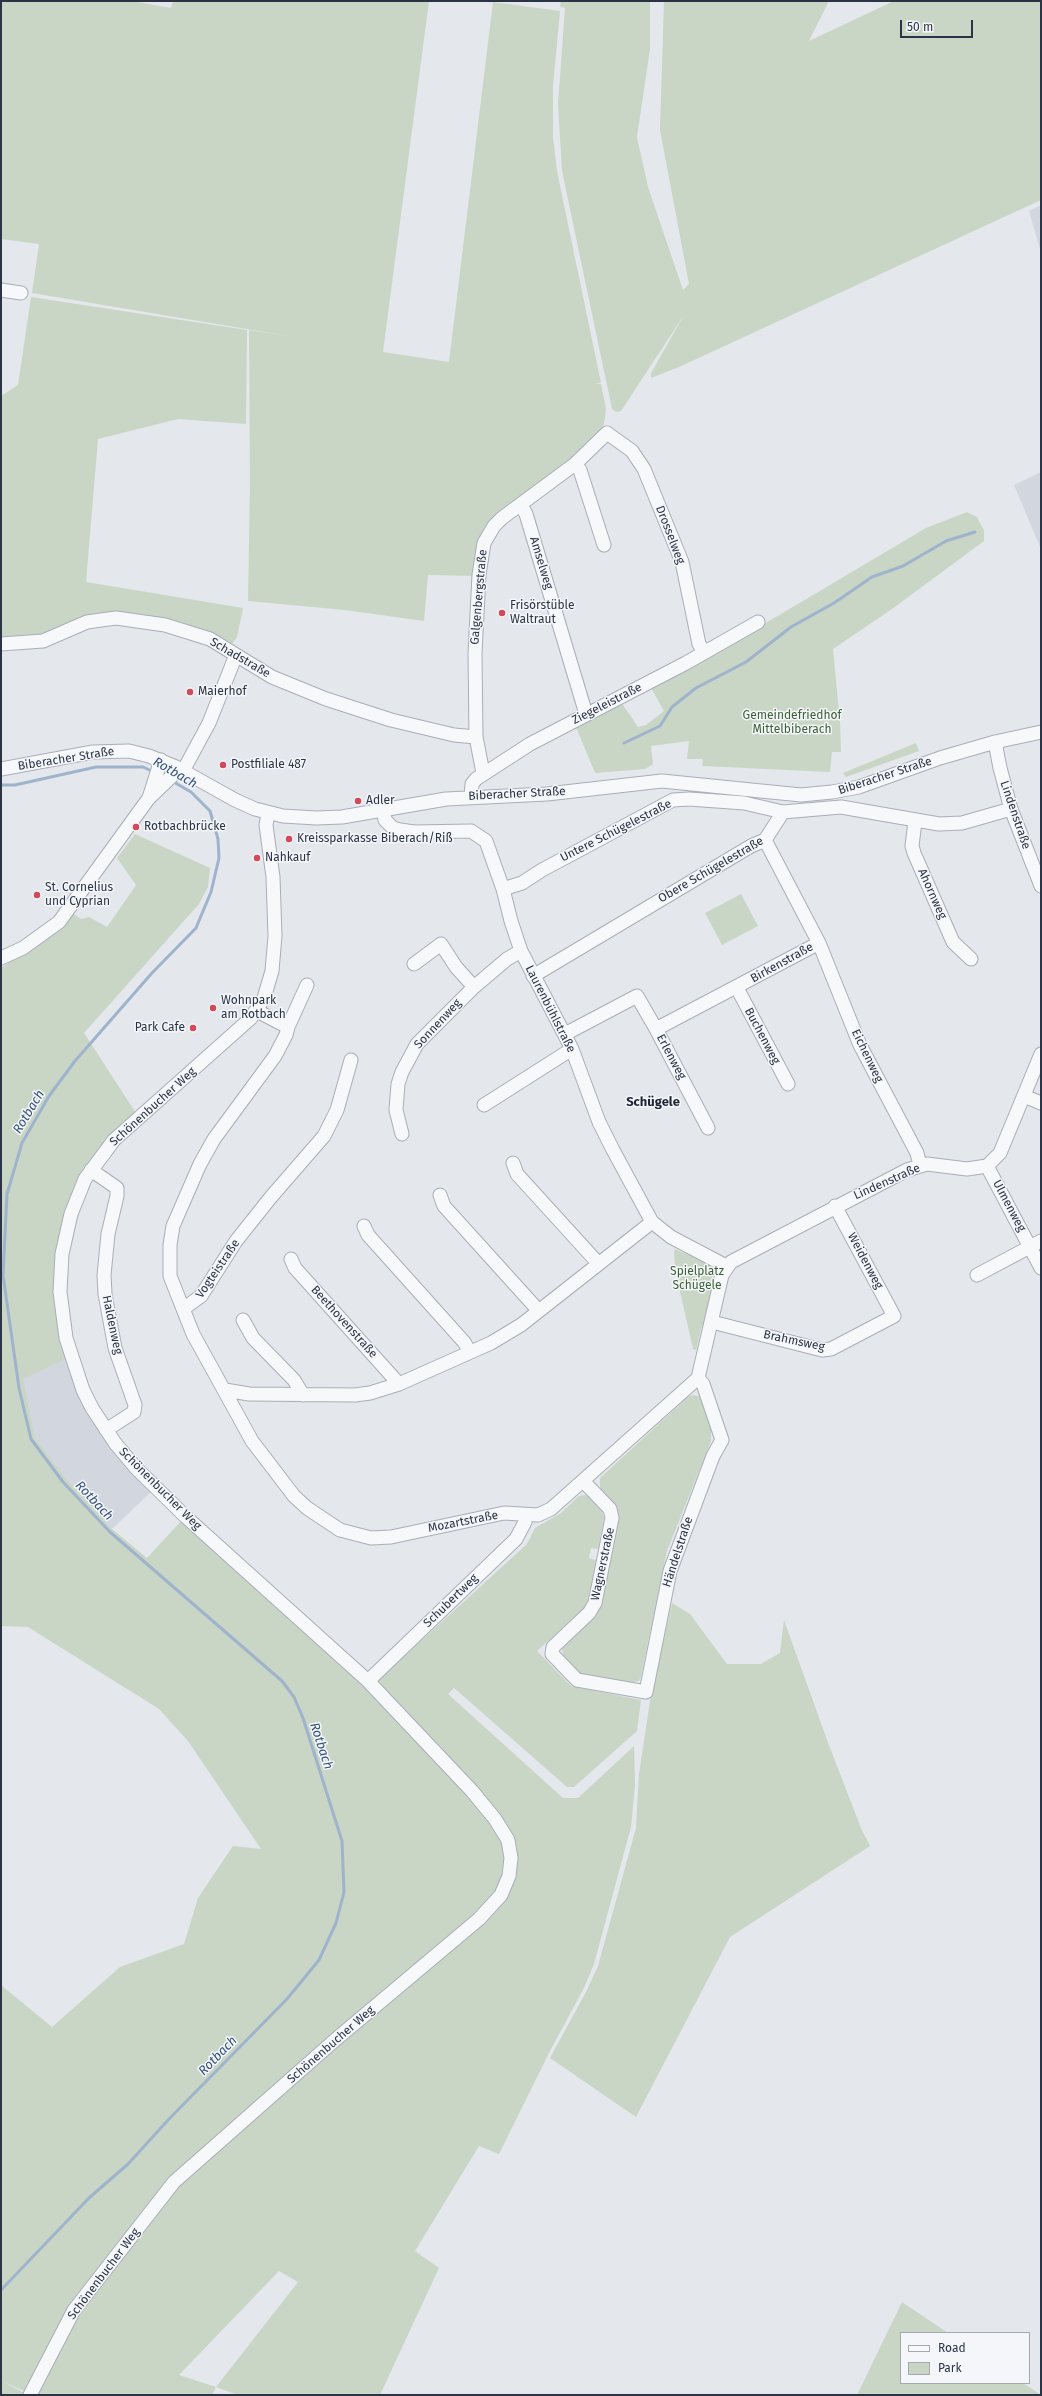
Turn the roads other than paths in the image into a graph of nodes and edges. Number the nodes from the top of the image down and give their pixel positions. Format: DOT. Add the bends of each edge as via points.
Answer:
graph roads {
  1 [pos="1,290"];
  2 [pos="21,293"];
  3 [pos="607,433"];
  4 [pos="575,464"];
  5 [pos="521,505"];
  6 [pos="604,545"];
  7 [pos="758,622"];
  8 [pos="1,644"];
  9 [pos="704,652"];
  10 [pos="236,655"];
  11 [pos="586,714"];
  12 [pos="1041,732"];
  13 [pos="476,738"];
  14 [pos="995,742"];
  15 [pos="1,769"];
  16 [pos="167,772"];
  17 [pos="483,773"];
  18 [pos="471,797"];
  19 [pos="383,809"];
  20 [pos="1012,809"];
  21 [pos="783,812"];
  22 [pos="268,813"];
  23 [pos="916,821"];
  24 [pos="765,840"];
  25 [pos="1041,886"];
  26 [pos="503,889"];
  27 [pos="819,943"];
  28 [pos="521,952"];
  29 [pos="1,958"];
  30 [pos="971,959"];
  31 [pos="414,964"];
  32 [pos="533,976"];
  33 [pos="306,985"];
  34 [pos="474,987"];
  35 [pos="737,988"];
  36 [pos="257,1011"];
  37 [pos="288,1027"];
  38 [pos="660,1027"];
  39 [pos="565,1034"];
  40 [pos="572,1049"];
  41 [pos="1041,1054"];
  42 [pos="351,1060"];
  43 [pos="788,1084"];
  44 [pos="1024,1096"];
  45 [pos="1041,1103"];
  46 [pos="484,1105"];
  47 [pos="708,1128"];
  48 [pos="402,1134"];
  49 [pos="513,1163"];
  50 [pos="920,1165"];
  51 [pos="987,1166"];
  52 [pos="91,1170"];
  53 [pos="440,1195"];
  54 [pos="835,1206"];
  55 [pos="652,1222"];
  56 [pos="364,1226"];
  57 [pos="1036,1244"];
  58 [pos="291,1259"];
  59 [pos="598,1263"];
  60 [pos="726,1266"];
  61 [pos="1041,1268"];
  62 [pos="977,1275"];
  63 [pos="183,1309"];
  64 [pos="538,1310"];
  65 [pos="894,1316"];
  66 [pos="243,1320"];
  67 [pos="712,1322"];
  68 [pos="470,1352"];
  69 [pos="698,1378"];
  70 [pos="399,1384"];
  71 [pos="225,1390"];
  72 [pos="303,1394"];
  73 [pos="106,1430"];
  74 [pos="583,1481"];
  75 [pos="525,1516"];
  76 [pos="368,1681"];
  77 [pos="646,1692"];
  78 [pos="30,2395"];
  1 -- 2 [label="street"];
  3 -- 4 [label="street, Galgenbergstraße"];
  3 -- 9 [label="street, Drosselweg" via="632,451 644,469 682,562 699,644"];
  4 -- 5 [label="street, Galgenbergstraße"];
  4 -- 6 [label="street" via="580,470"];
  5 -- 11 [label="street, Amselweg" via="526,514"];
  5 -- 13 [label="street, Galgenbergstraße" via="494,526 482,550 475,653"];
  7 -- 9 [label="street, Ziegeleistraße"];
  8 -- 10 [label="street, Schadstraße" via="43,641 87,622 116,618 181,629 210,639"];
  9 -- 11 [label="street, Ziegeleistraße"];
  10 -- 13 [label="street, Schadstraße" via="272,677 346,706 454,735"];
  10 -- 16 [label="street" via="209,723"];
  11 -- 17 [label="street, Ziegeleistraße"];
  12 -- 14 [label="street, Biberacher Straße"];
  13 -- 17 [label="street, Galgenbergstraße"];
  14 -- 18 [label="street, Biberacher Straße" via="859,786 825,793 801,795 662,782 548,794"];
  14 -- 20 [label="street, Lindenstraße"];
  15 -- 16 [label="street, Biberacher Straße" via="109,751 129,751"];
  16 -- 22 [label="street, Biberacher Straße"];
  16 -- 29 [label="street" via="88,885 58,922 23,948"];
  17 -- 18 [label="street, Ziegeleistraße" via="472,784"];
  18 -- 19 [label="street, Biberacher Straße"];
  19 -- 22 [label="street, Biberacher Straße" via="342,817 316,818"];
  19 -- 26 [label="street, Laurenbühlstraße" via="385,820 400,830 463,830 476,833 486,841 490,849"];
  20 -- 23 [label="street" via="962,823"];
  20 -- 25 [label="street, Lindenstraße"];
  21 -- 23 [label="street" via="841,807"];
  21 -- 24 [label="street, Obere Schügelestraße"];
  21 -- 26 [label="street, Untere Schügelestraße" via="744,803 673,800 522,883"];
  22 -- 36 [label="street, Schönenbucher Weg" via="266,825 274,894 274,958 269,983"];
  23 -- 30 [label="street, Ahornweg" via="912,846 914,853 953,942"];
  24 -- 27 [label="street, Birkenstraße"];
  24 -- 32 [label="street, Obere Schügelestraße"];
  26 -- 28 [label="street, Laurenbühlstraße"];
  27 -- 35 [label="street, Birkenstraße"];
  27 -- 50 [label="street, Eichenweg" via="860,1045 917,1153"];
  28 -- 32 [label="street, Laurenbühlstraße"];
  28 -- 34 [label="street, Sonnenweg" via="507,959"];
  31 -- 34 [label="street" via="441,944 456,967"];
  32 -- 39 [label="street, Laurenbühlstraße"];
  33 -- 37 [label="street, Vogteistraße"];
  34 -- 48 [label="street, Sonnenweg" via="430,1030 409,1057 402,1072 396,1098 397,1120"];
  35 -- 38 [label="street, Birkenstraße"];
  35 -- 43 [label="street, Buchenweg"];
  36 -- 37 [label="street"];
  36 -- 52 [label="street, Schönenbucher Weg" via="114,1140"];
  37 -- 63 [label="street, Vogteistraße" via="275,1056 214,1139 176,1214 171,1236 170,1276"];
  38 -- 39 [label="street" via="637,996"];
  38 -- 47 [label="street, Erlenweg"];
  39 -- 40 [label="street, Laurenbühlstraße"];
  40 -- 46 [label="street"];
  40 -- 55 [label="street, Laurenbühlstraße" via="599,1122"];
  41 -- 44 [label="street"];
  42 -- 63 [label="street, Vogteistraße" via="337,1110 324,1136 271,1196 236,1241 201,1296"];
  44 -- 45 [label="street"];
  44 -- 51 [label="street" via="1000,1153"];
  49 -- 59 [label="street" via="518,1174"];
  50 -- 51 [label="street, Lindenstraße" via="974,1170"];
  50 -- 54 [label="street, Lindenstraße"];
  51 -- 57 [label="street, Ulmenweg"];
  52 -- 73 [label="street, Schönenbucher Weg" via="71,1214 62,1254 60,1292 71,1356 83,1390"];
  52 -- 73 [label="street, Haldenweg" via="117,1188 107,1241 105,1294 115,1348 136,1406 134,1412"];
  53 -- 64 [label="street" via="444,1206"];
  54 -- 60 [label="street, Lindenstraße"];
  54 -- 65 [label="street, Weidenweg"];
  55 -- 59 [label="street"];
  55 -- 60 [label="street, Laurenbühlstraße" via="671,1237"];
  56 -- 68 [label="street" via="368,1235"];
  57 -- 61 [label="street, Ulmenweg"];
  57 -- 62 [label="street, Ulmenweg"];
  58 -- 70 [label="street, Beethovenstraße" via="295,1268"];
  59 -- 64 [label="street"];
  60 -- 67 [label="street"];
  63 -- 71 [label="street, Mozartstraße" via="213,1372"];
  64 -- 68 [label="street" via="520,1325"];
  65 -- 67 [label="street, Brahmsweg" via="831,1349 822,1350"];
  66 -- 72 [label="street" via="253,1338 294,1380"];
  67 -- 69 [label="street"];
  68 -- 70 [label="street"];
  69 -- 74 [label="street, Mozartstraße"];
  69 -- 77 [label="street, Händelstraße" via="703,1384 722,1440 713,1456 670,1571"];
  70 -- 72 [label="street" via="370,1394"];
  71 -- 72 [label="street" via="249,1394"];
  71 -- 75 [label="street, Mozartstraße" via="252,1441 294,1496 340,1530 355,1535 382,1538 485,1516"];
  73 -- 76 [label="street, Schönenbucher Weg" via="136,1468 186,1517"];
  74 -- 75 [label="street, Mozartstraße" via="551,1509 538,1515"];
  74 -- 77 [label="street, Wagnerstraße" via="610,1509 612,1518 595,1603 589,1613 553,1647 552,1654 577,1680"];
  75 -- 76 [label="street, Schubertweg" via="525,1522 516,1539"];
  76 -- 78 [label="street, Schönenbucher Weg" via="472,1791 495,1819 508,1840 511,1858 509,1876 501,1895 479,1919 335,2040 174,2182 74,2310"];
}
